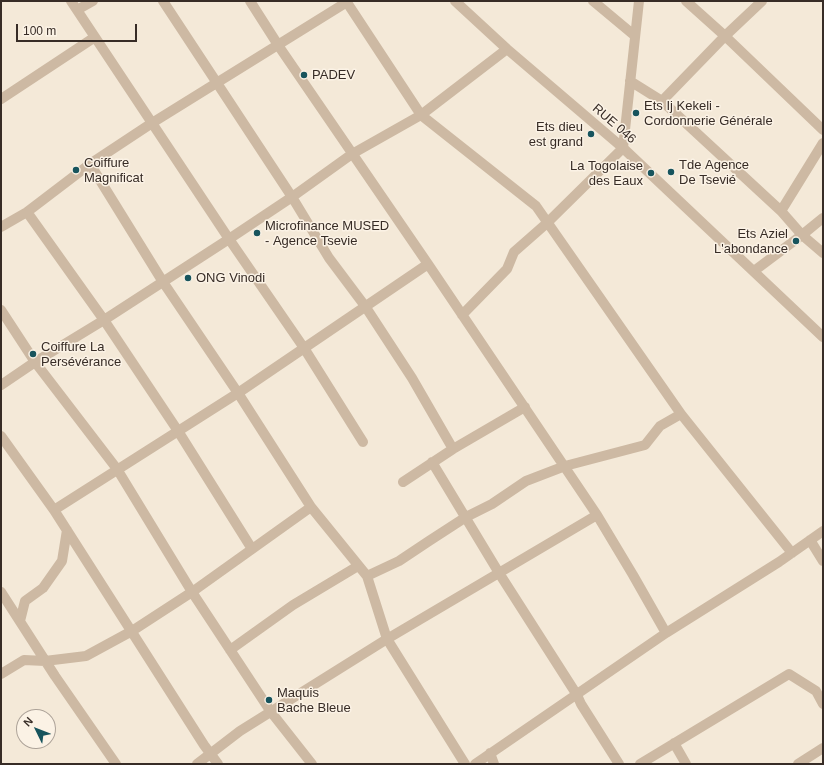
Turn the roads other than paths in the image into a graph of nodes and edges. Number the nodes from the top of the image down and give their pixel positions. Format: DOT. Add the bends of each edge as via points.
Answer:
graph roads {
  1 [pos="71,1"];
  2 [pos="93,1"];
  3 [pos="162,1"];
  4 [pos="250,1"];
  5 [pos="455,1"];
  6 [pos="593,1"];
  7 [pos="639,1"];
  8 [pos="686,1"];
  9 [pos="762,1"];
  10 [pos="346,2"];
  11 [pos="77,10"];
  12 [pos="635,36"];
  13 [pos="725,36"];
  14 [pos="95,37"];
  15 [pos="278,45"];
  16 [pos="507,49"];
  17 [pos="630,81"];
  18 [pos="216,83"];
  19 [pos="1,99"];
  20 [pos="662,101"];
  21 [pos="421,114"];
  22 [pos="152,123"];
  23 [pos="823,130"];
  24 [pos="823,143"];
  25 [pos="623,148"];
  26 [pos="352,154"];
  27 [pos="90,164"];
  28 [pos="292,197"];
  29 [pos="781,211"];
  30 [pos="27,212"];
  31 [pos="823,218"];
  32 [pos="547,222"];
  33 [pos="1,227"];
  34 [pos="802,235"];
  35 [pos="229,239"];
  36 [pos="823,253"];
  37 [pos="428,264"];
  38 [pos="754,271"];
  39 [pos="163,282"];
  40 [pos="365,306"];
  41 [pos="1,310"];
  42 [pos="462,315"];
  43 [pos="104,320"];
  44 [pos="823,337"];
  45 [pos="304,348"];
  46 [pos="35,362"];
  47 [pos="1,385"];
  48 [pos="238,393"];
  49 [pos="525,407"];
  50 [pos="681,414"];
  51 [pos="178,431"];
  52 [pos="1,436"];
  53 [pos="363,442"];
  54 [pos="453,449"];
  55 [pos="432,462"];
  56 [pos="565,466"];
  57 [pos="117,470"];
  58 [pos="403,482"];
  59 [pos="311,507"];
  60 [pos="54,510"];
  61 [pos="597,515"];
  62 [pos="466,517"];
  63 [pos="67,530"];
  64 [pos="823,531"];
  65 [pos="810,540"];
  66 [pos="252,549"];
  67 [pos="792,553"];
  68 [pos="823,561"];
  69 [pos="358,566"];
  70 [pos="499,573"];
  71 [pos="367,576"];
  72 [pos="1,592"];
  73 [pos="192,592"];
  74 [pos="20,621"];
  75 [pos="132,631"];
  76 [pos="666,633"];
  77 [pos="387,639"];
  78 [pos="230,650"];
  79 [pos="45,661"];
  80 [pos="1,674"];
  81 [pos="577,695"];
  82 [pos="823,704"];
  83 [pos="271,712"];
  84 [pos="674,743"];
  85 [pos="823,748"];
  86 [pos="490,753"];
  87 [pos="210,754"];
  88 [pos="116,764"];
  89 [pos="196,764"];
  90 [pos="218,764"];
  91 [pos="312,764"];
  92 [pos="464,764"];
  93 [pos="475,764"];
  94 [pos="494,764"];
  95 [pos="619,764"];
  96 [pos="640,764"];
  97 [pos="686,764"];
  98 [pos="798,764"];
  1 -- 11 [label="street"];
  2 -- 11 [label="street"];
  3 -- 18 [label="street"];
  4 -- 15 [label="street"];
  5 -- 16 [label="street, RUE 046 / Rue 046"];
  6 -- 12 [label="street"];
  7 -- 12 [label="street"];
  8 -- 13 [label="street"];
  9 -- 13 [label="street"];
  10 -- 15 [label="street"];
  10 -- 21 [label="street"];
  11 -- 14 [label="street"];
  12 -- 17 [label="street"];
  13 -- 20 [label="street"];
  13 -- 23 [label="street"];
  14 -- 19 [label="street"];
  14 -- 22 [label="street"];
  15 -- 18 [label="street"];
  15 -- 26 [label="street"];
  16 -- 21 [label="street"];
  16 -- 25 [label="street, RUE 046 / Rue 046"];
  17 -- 20 [label="street"];
  17 -- 25 [label="street"];
  18 -- 22 [label="street"];
  18 -- 28 [label="street"];
  20 -- 29 [label="street"];
  21 -- 26 [label="street"];
  21 -- 32 [label="street" via="536,206"];
  22 -- 27 [label="street"];
  22 -- 35 [label="street"];
  24 -- 29 [label="street"];
  25 -- 32 [label="street"];
  25 -- 38 [label="street, RUE 046 / Rue 046"];
  26 -- 28 [label="street"];
  26 -- 37 [label="street"];
  27 -- 30 [label="street"];
  27 -- 39 [label="street"];
  28 -- 35 [label="street"];
  28 -- 40 [label="street" via="329,258"];
  29 -- 34 [label="street"];
  30 -- 33 [label="street"];
  30 -- 43 [label="street"];
  31 -- 34 [label="street"];
  32 -- 42 [label="street" via="514,252 507,269"];
  32 -- 50 [label="street"];
  34 -- 36 [label="street"];
  34 -- 38 [label="street"];
  35 -- 39 [label="street"];
  35 -- 45 [label="street"];
  37 -- 40 [label="street"];
  37 -- 42 [label="street"];
  38 -- 44 [label="street, RUE 046 / Rue 046"];
  39 -- 43 [label="street"];
  39 -- 48 [label="street"];
  40 -- 45 [label="street"];
  40 -- 54 [label="street" via="412,378"];
  41 -- 46 [label="street"];
  42 -- 49 [label="street"];
  43 -- 46 [label="street"];
  43 -- 51 [label="street"];
  45 -- 48 [label="street"];
  45 -- 53 [label="street"];
  46 -- 47 [label="street"];
  46 -- 57 [label="street"];
  48 -- 51 [label="street"];
  48 -- 59 [label="street"];
  49 -- 54 [label="street"];
  49 -- 56 [label="street"];
  50 -- 56 [label="street" via="660,426 645,445"];
  50 -- 67 [label="street"];
  51 -- 57 [label="street"];
  51 -- 66 [label="street"];
  52 -- 60 [label="street"];
  54 -- 55 [label="street"];
  55 -- 58 [label="street"];
  55 -- 62 [label="street"];
  56 -- 61 [label="street"];
  56 -- 62 [label="street" via="526,481 492,504"];
  57 -- 60 [label="street"];
  57 -- 73 [label="street"];
  59 -- 66 [label="street"];
  59 -- 69 [label="street"];
  60 -- 63 [label="street"];
  61 -- 70 [label="street"];
  61 -- 76 [label="street"];
  62 -- 70 [label="street"];
  62 -- 71 [label="street" via="399,561"];
  63 -- 74 [label="street" via="62,561 43,588 25,601"];
  63 -- 75 [label="street"];
  64 -- 65 [label="street"];
  65 -- 67 [label="street"];
  65 -- 68 [label="street"];
  66 -- 73 [label="street"];
  67 -- 76 [label="street"];
  69 -- 71 [label="street"];
  69 -- 78 [label="street" via="293,605"];
  70 -- 77 [label="street"];
  70 -- 81 [label="street"];
  71 -- 77 [label="street"];
  72 -- 74 [label="street"];
  73 -- 75 [label="street"];
  73 -- 78 [label="street"];
  74 -- 79 [label="street"];
  75 -- 79 [label="street" via="86,656"];
  75 -- 87 [label="street"];
  76 -- 81 [label="street"];
  77 -- 83 [label="street"];
  77 -- 92 [label="street"];
  78 -- 83 [label="street"];
  79 -- 80 [label="street" via="24,660"];
  79 -- 88 [label="street"];
  81 -- 86 [label="street"];
  81 -- 95 [label="street"];
  82 -- 84 [label="street" via="816,691 789,674"];
  83 -- 87 [label="street"];
  83 -- 91 [label="street"];
  84 -- 96 [label="street"];
  84 -- 97 [label="street"];
  85 -- 98 [label="street"];
  86 -- 93 [label="street"];
  86 -- 94 [label="street"];
  87 -- 89 [label="street"];
  87 -- 90 [label="street"];
}
